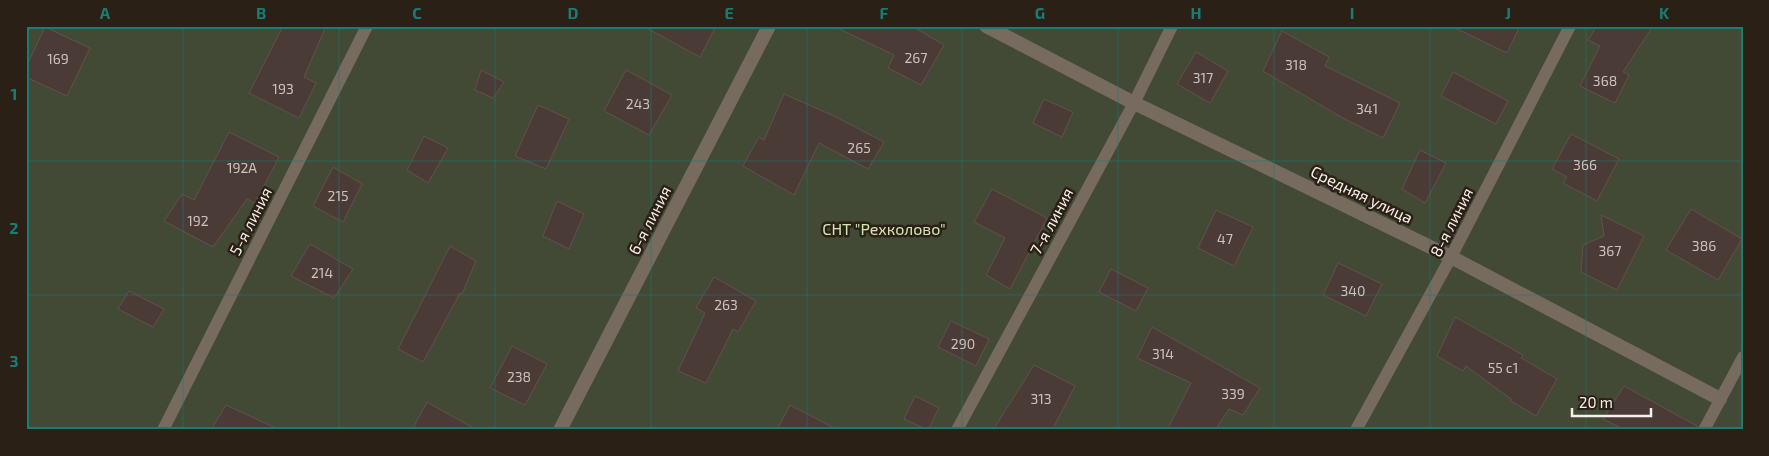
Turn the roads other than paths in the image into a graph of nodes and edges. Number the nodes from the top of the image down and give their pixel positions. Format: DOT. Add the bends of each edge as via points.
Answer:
graph roads {
  1 [pos="367,26"];
  2 [pos="769,26"];
  3 [pos="986,26"];
  4 [pos="1172,26"];
  5 [pos="1570,26"];
  6 [pos="1134,103"];
  7 [pos="1451,257"];
  8 [pos="1743,356"];
  9 [pos="1720,399"];
  10 [pos="162,430"];
  11 [pos="560,430"];
  12 [pos="957,430"];
  13 [pos="1356,430"];
  14 [pos="1704,430"];
  1 -- 10 [label="lane, 5-я линия"];
  2 -- 11 [label="street, 6-я линия"];
  3 -- 6 [label="street, Средняя улица"];
  4 -- 6 [label="lane, 7-я линия"];
  5 -- 7 [label="lane, 8-я линия"];
  6 -- 7 [label="street, Средняя улица"];
  6 -- 12 [label="lane, 7-я линия"];
  7 -- 9 [label="street, Средняя улица"];
  7 -- 13 [label="lane, 8-я линия"];
  8 -- 9 [label="lane"];
  9 -- 14 [label="lane"];
}
